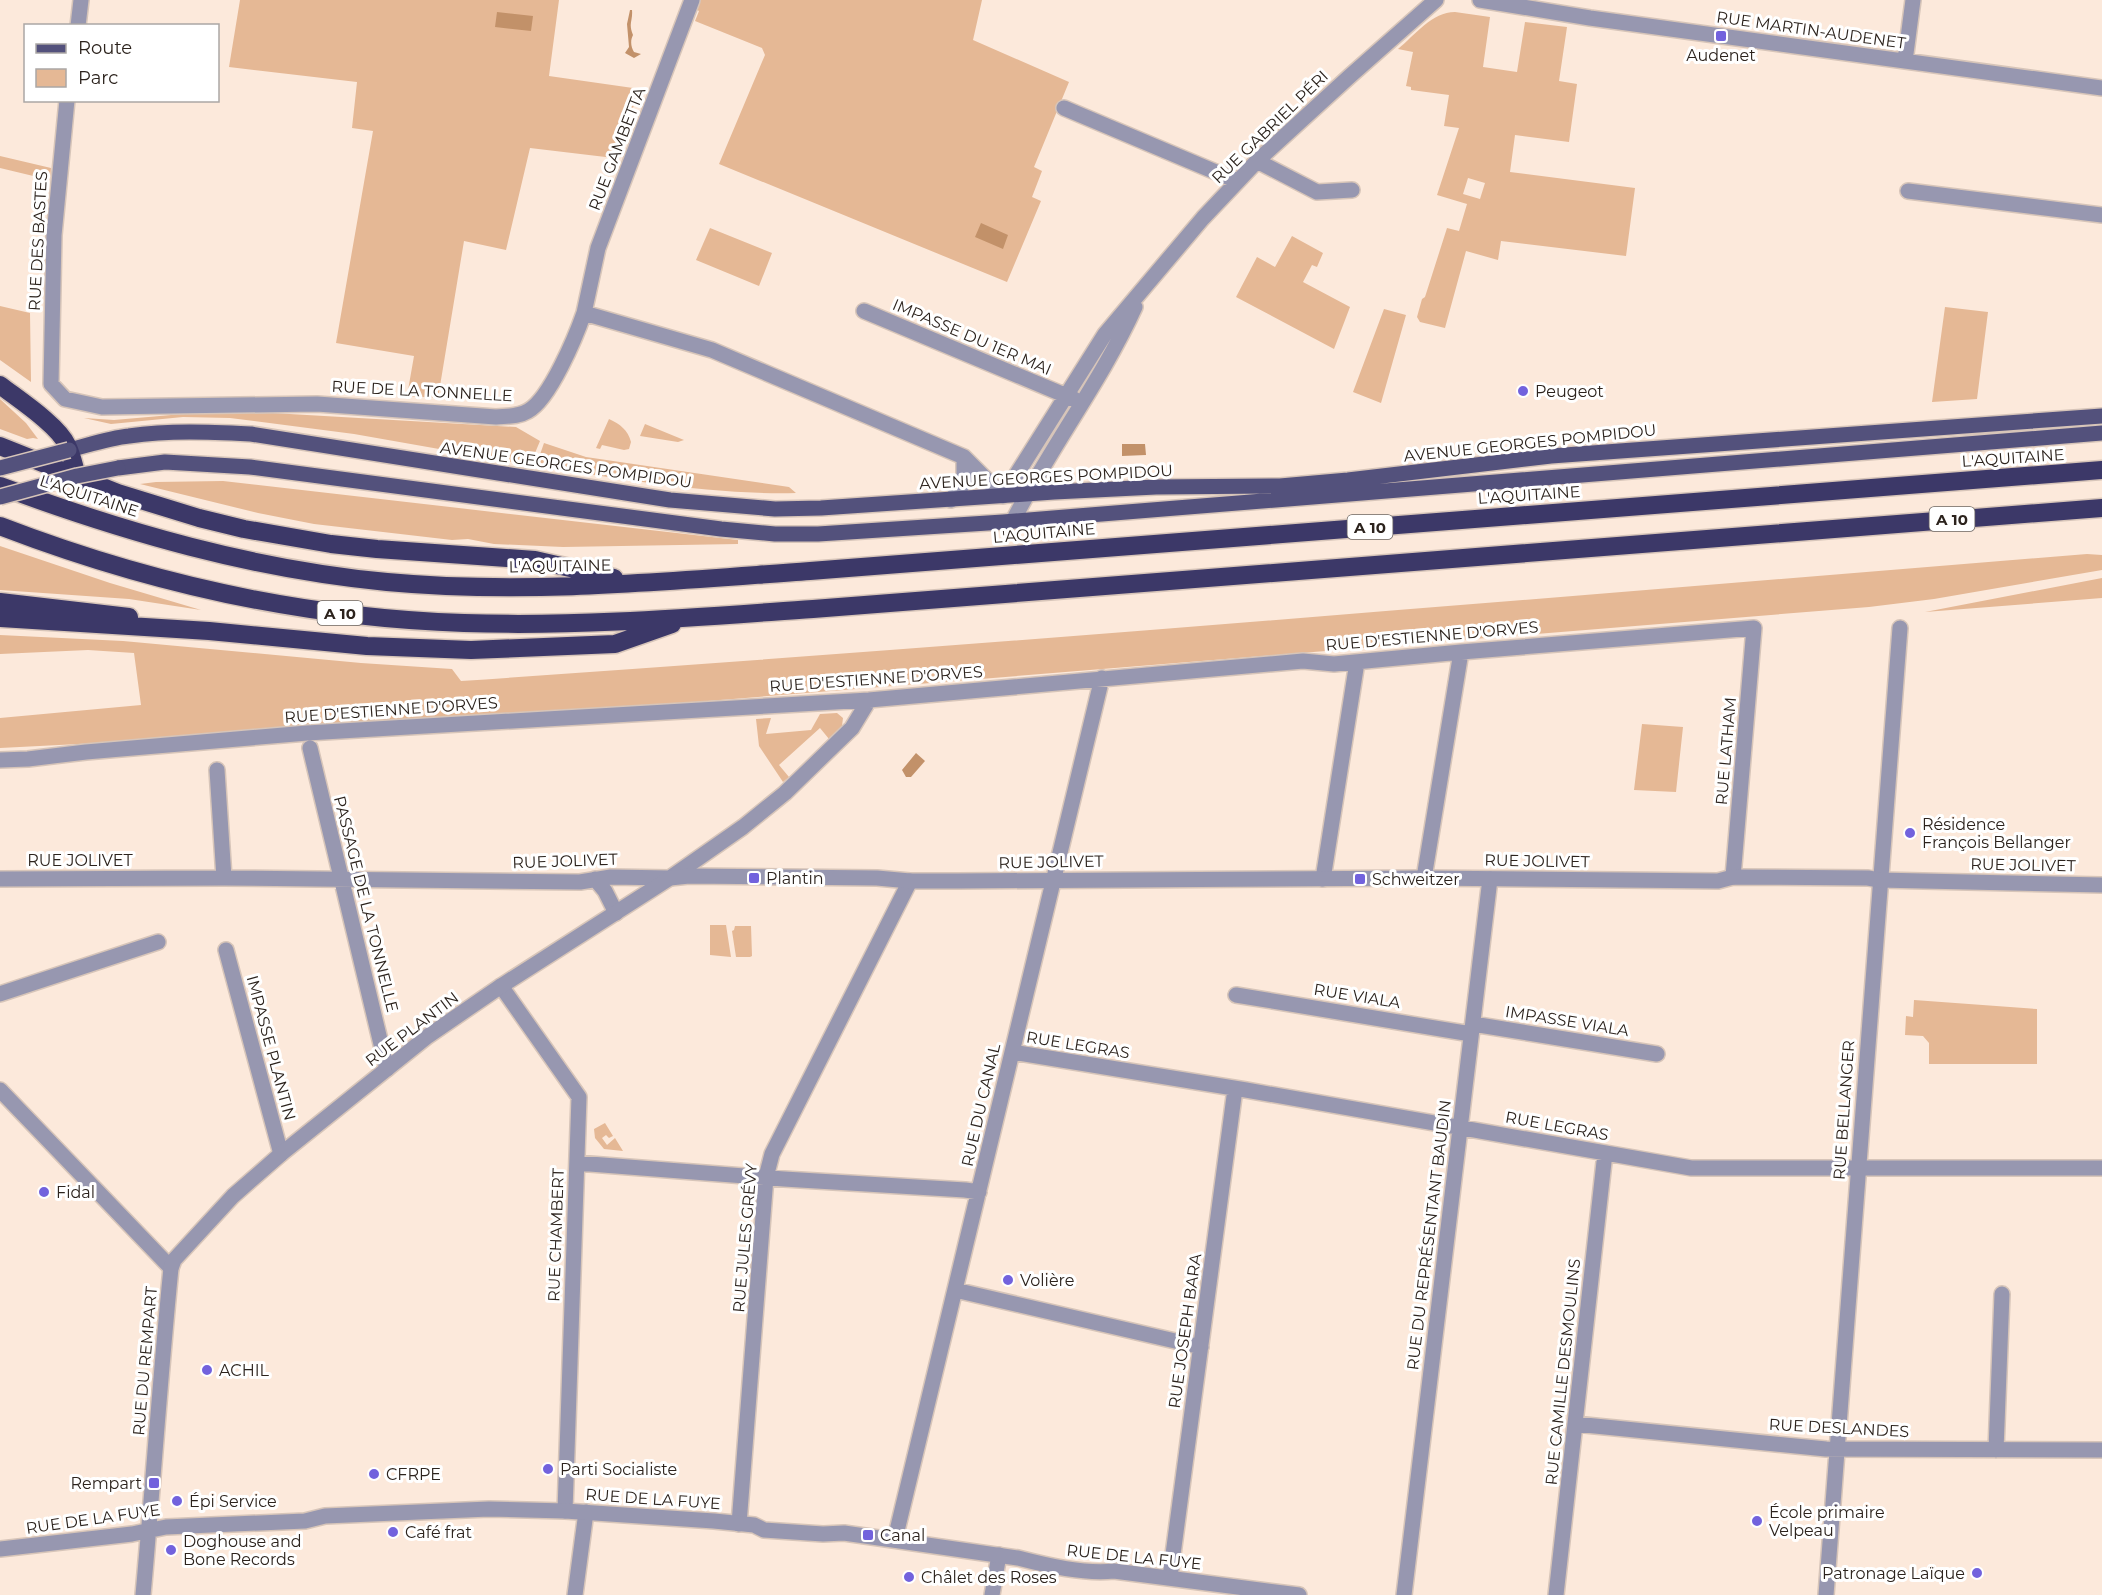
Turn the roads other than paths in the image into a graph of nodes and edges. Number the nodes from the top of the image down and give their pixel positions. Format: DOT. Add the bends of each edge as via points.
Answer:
graph roads {
  1 [pos="81,0"];
  2 [pos="692,0"];
  3 [pos="1436,0"];
  4 [pos="1480,0"];
  5 [pos="1913,0"];
  6 [pos="78,24"];
  7 [pos="1905,61"];
  8 [pos="2102,88"];
  9 [pos="67,102"];
  10 [pos="1064,108"];
  11 [pos="1257,161"];
  12 [pos="1237,181"];
  13 [pos="1352,190"];
  14 [pos="1908,191"];
  15 [pos="2102,215"];
  16 [pos="1142,293"];
  17 [pos="864,311"];
  18 [pos="584,313"];
  19 [pos="51,384"];
  20 [pos="0,385"];
  21 [pos="1066,396"];
  22 [pos="1082,402"];
  23 [pos="2102,416"];
  24 [pos="2102,433"];
  25 [pos="0,446"];
  26 [pos="69,450"];
  27 [pos="964,457"];
  28 [pos="0,468"];
  29 [pos="2102,470"];
  30 [pos="77,477"];
  31 [pos="0,486"];
  32 [pos="1026,494"];
  33 [pos="1003,496"];
  34 [pos="0,497"];
  35 [pos="951,500"];
  36 [pos="2102,508"];
  37 [pos="1013,521"];
  38 [pos="0,526"];
  39 [pos="639,584"];
  40 [pos="0,602"];
  41 [pos="691,617"];
  42 [pos="0,618"];
  43 [pos="1754,628"];
  44 [pos="1900,628"];
  45 [pos="208,631"];
  46 [pos="1461,652"];
  47 [pos="1357,662"];
  48 [pos="1102,678"];
  49 [pos="869,700"];
  50 [pos="310,748"];
  51 [pos="0,760"];
  52 [pos="217,770"];
  53 [pos="704,854"];
  54 [pos="707,877"];
  55 [pos="1733,877"];
  56 [pos="224,878"];
  57 [pos="670,878"];
  58 [pos="1424,878"];
  59 [pos="0,879"];
  60 [pos="595,879"];
  61 [pos="1054,879"];
  62 [pos="1323,879"];
  63 [pos="1490,879"];
  64 [pos="342,880"];
  65 [pos="1879,880"];
  66 [pos="910,881"];
  67 [pos="2102,885"];
  68 [pos="616,913"];
  69 [pos="158,942"];
  70 [pos="226,950"];
  71 [pos="501,986"];
  72 [pos="0,994"];
  73 [pos="1236,995"];
  74 [pos="1472,1029"];
  75 [pos="1012,1052"];
  76 [pos="1657,1054"];
  77 [pos="387,1069"];
  78 [pos="1235,1089"];
  79 [pos="0,1090"];
  80 [pos="1460,1128"];
  81 [pos="1605,1153"];
  82 [pos="281,1154"];
  83 [pos="577,1163"];
  84 [pos="1858,1168"];
  85 [pos="2102,1168"];
  86 [pos="766,1178"];
  87 [pos="979,1192"];
  88 [pos="171,1268"];
  89 [pos="955,1290"];
  90 [pos="2002,1294"];
  91 [pos="1201,1347"];
  92 [pos="1575,1424"];
  93 [pos="1837,1449"];
  94 [pos="1996,1450"];
  95 [pos="2102,1450"];
  96 [pos="566,1511"];
  97 [pos="586,1512"];
  98 [pos="739,1524"];
  99 [pos="149,1530"];
  100 [pos="895,1539"];
  101 [pos="0,1549"];
  102 [pos="999,1555"];
  103 [pos="1170,1577"];
  104 [pos="143,1595"];
  105 [pos="576,1595"];
  106 [pos="992,1595"];
  107 [pos="1299,1595"];
  108 [pos="1404,1595"];
  109 [pos="1556,1595"];
  110 [pos="1826,1595"];
  1 -- 6 [label="street"];
  2 -- 18 [label="street, RUE GAMBETTA" via="598,248"];
  3 -- 11 [label="street, RUE GABRIEL PÉRI"];
  4 -- 7 [label="street, RUE MARTIN-AUDENET"];
  5 -- 7 [label="street"];
  7 -- 8 [label="street, RUE MARTIN-AUDENET"];
  9 -- 19 [label="street, RUE DES BASTES" via="54,235"];
  10 -- 12 [label="street"];
  11 -- 12 [label="street, RUE GABRIEL PÉRI"];
  11 -- 13 [label="street" via="1317,192"];
  12 -- 16 [label="street, RUE GABRIEL PÉRI"];
  14 -- 15 [label="street"];
  16 -- 21 [label="street, RUE GABRIEL PÉRI" via="1106,334"];
  16 -- 22 [label="street, RUE GABRIEL PÉRI" via="1120,341"];
  17 -- 21 [label="street, IMPASSE DU 1ER MAI"];
  18 -- 19 [label="street, RUE DE LA TONNELLE" via="545,393 529,411 515,416 317,404 102,407 65,399"];
  18 -- 27 [label="street" via="712,350"];
  20 -- 26 [label="highway" via="52,426"];
  21 -- 22 [label="street, IMPASSE DU 1ER MAI"];
  21 -- 33 [label="street, RUE GABRIEL PÉRI"];
  22 -- 32 [label="street, RUE GABRIEL PÉRI"];
  23 -- 32 [label="main road, AVENUE GEORGES POMPIDOU" via="1551,456 1280,486"];
  24 -- 37 [label="main road, AVENUE GEORGES POMPIDOU"];
  25 -- 39 [label="highway" via="127,496 244,529 377,549 535,560"];
  26 -- 28 [label="main road, AVENUE GEORGES POMPIDOU, bridge"];
  26 -- 30 [label="highway"];
  26 -- 35 [label="main road, AVENUE GEORGES POMPIDOU" via="161,432 251,434 723,506 821,508"];
  27 -- 33 [label="street"];
  27 -- 35 [label="street" via="964,483"];
  29 -- 39 [label="highway, L'AQUITAINE / A 10"];
  30 -- 34 [label="main road, AVENUE GEORGES POMPIDOU, bridge"];
  30 -- 37 [label="main road, AVENUE GEORGES POMPIDOU, bridge" via="165,462 250,467 775,534"];
  31 -- 39 [label="highway, L'AQUITAINE / A 10" via="165,542 313,573 464,586"];
  32 -- 33 [label="main road, AVENUE GEORGES POMPIDOU"];
  32 -- 37 [label="street, RUE GABRIEL PÉRI"];
  33 -- 35 [label="main road, AVENUE GEORGES POMPIDOU"];
  36 -- 41 [label="highway, A 10"];
  38 -- 41 [label="highway, A 10" via="155,576 308,609 462,623 540,624"];
  40 -- 45 [label="highway" via="104,613"];
  41 -- 45 [label="highway" via="615,644 527,649 368,646"];
  42 -- 45 [label="highway"];
  43 -- 46 [label="street, RUE D'ESTIENNE D'ORVES"];
  43 -- 55 [label="street, RUE LATHAM"];
  44 -- 65 [label="street, RUE BELLANGER"];
  46 -- 47 [label="street, RUE D'ESTIENNE D'ORVES"];
  46 -- 58 [label="street"];
  47 -- 48 [label="street, RUE D'ESTIENNE D'ORVES" via="1303,661"];
  47 -- 62 [label="street"];
  48 -- 49 [label="street, RUE D'ESTIENNE D'ORVES"];
  48 -- 61 [label="street, RUE DU CANAL"];
  49 -- 51 [label="street, RUE D'ESTIENNE D'ORVES" via="307,733"];
  49 -- 53 [label="street, RUE PLANTIN" via="852,728 785,793"];
  50 -- 64 [label="street, PASSAGE DE LA TONNELLE"];
  52 -- 56 [label="street"];
  53 -- 54 [label="street"];
  53 -- 57 [label="street, RUE PLANTIN"];
  54 -- 57 [label="street, RUE JOLIVET"];
  54 -- 66 [label="street, RUE JOLIVET"];
  55 -- 63 [label="street, RUE JOLIVET" via="1718,881"];
  55 -- 65 [label="street, RUE JOLIVET"];
  56 -- 59 [label="street, RUE JOLIVET"];
  56 -- 64 [label="street, RUE JOLIVET"];
  57 -- 60 [label="street, RUE JOLIVET"];
  57 -- 68 [label="street, RUE PLANTIN"];
  58 -- 62 [label="street, RUE JOLIVET"];
  58 -- 63 [label="street, RUE JOLIVET"];
  60 -- 64 [label="street, RUE JOLIVET"];
  60 -- 68 [label="street"];
  61 -- 62 [label="street, RUE JOLIVET"];
  61 -- 66 [label="street, RUE JOLIVET"];
  61 -- 75 [label="street, RUE DU CANAL"];
  63 -- 74 [label="street, RUE DU REPRÉSENTANT BAUDIN"];
  64 -- 77 [label="street, PASSAGE DE LA TONNELLE"];
  65 -- 67 [label="street, RUE JOLIVET"];
  65 -- 84 [label="street, RUE BELLANGER"];
  66 -- 86 [label="street, RUE JULES GRÉVY" via="772,1154"];
  68 -- 71 [label="street, RUE PLANTIN"];
  69 -- 72 [label="street"];
  70 -- 82 [label="street, IMPASSE PLANTIN"];
  71 -- 77 [label="street, RUE PLANTIN"];
  71 -- 83 [label="street, RUE CHAMBERT" via="579,1097"];
  73 -- 74 [label="street, RUE VIALA"];
  74 -- 76 [label="street, IMPASSE VIALA"];
  74 -- 80 [label="street, RUE DU REPRÉSENTANT BAUDIN"];
  75 -- 78 [label="street, RUE LEGRAS"];
  75 -- 87 [label="street, RUE DU CANAL"];
  77 -- 82 [label="street, RUE PLANTIN"];
  78 -- 80 [label="street, RUE LEGRAS"];
  78 -- 91 [label="street, RUE JOSEPH BARA"];
  79 -- 88 [label="street, RUE DU REMPART"];
  80 -- 81 [label="street, RUE LEGRAS"];
  80 -- 108 [label="street, RUE DU REPRÉSENTANT BAUDIN"];
  81 -- 84 [label="street, RUE LEGRAS" via="1705,1169"];
  81 -- 92 [label="street, RUE CAMILLE DESMOULINS"];
  82 -- 88 [label="street, RUE PLANTIN" via="233,1197"];
  83 -- 86 [label="street"];
  83 -- 96 [label="street, RUE CHAMBERT"];
  84 -- 85 [label="street, RUE LEGRAS"];
  84 -- 93 [label="street, RUE BELLANGER"];
  86 -- 87 [label="street"];
  86 -- 98 [label="street, RUE JULES GRÉVY"];
  87 -- 89 [label="street, RUE DU CANAL"];
  88 -- 99 [label="street, RUE DU REMPART"];
  89 -- 91 [label="street"];
  89 -- 100 [label="street, RUE DU CANAL"];
  90 -- 94 [label="street"];
  91 -- 103 [label="street, RUE JOSEPH BARA"];
  92 -- 93 [label="street, RUE DESLANDES"];
  92 -- 109 [label="street, RUE CAMILLE DESMOULINS"];
  93 -- 94 [label="street, RUE DESLANDES"];
  93 -- 110 [label="street, RUE BELLANGER"];
  94 -- 95 [label="street, RUE DESLANDES"];
  96 -- 97 [label="street, RUE DE LA FUYE"];
  96 -- 99 [label="street, RUE DE LA FUYE" via="489,1509 325,1516 305,1521"];
  97 -- 98 [label="street, RUE DE LA FUYE"];
  97 -- 105 [label="street"];
  98 -- 100 [label="street, RUE DE LA FUYE" via="764,1530"];
  99 -- 101 [label="street, RUE DE LA FUYE"];
  99 -- 104 [label="street, RUE DU REMPART"];
  100 -- 102 [label="street, RUE DE LA FUYE"];
  102 -- 103 [label="street, RUE DE LA FUYE" via="1098,1573 1114,1570"];
  102 -- 106 [label="street"];
  103 -- 107 [label="street, RUE DE LA FUYE"];
}
